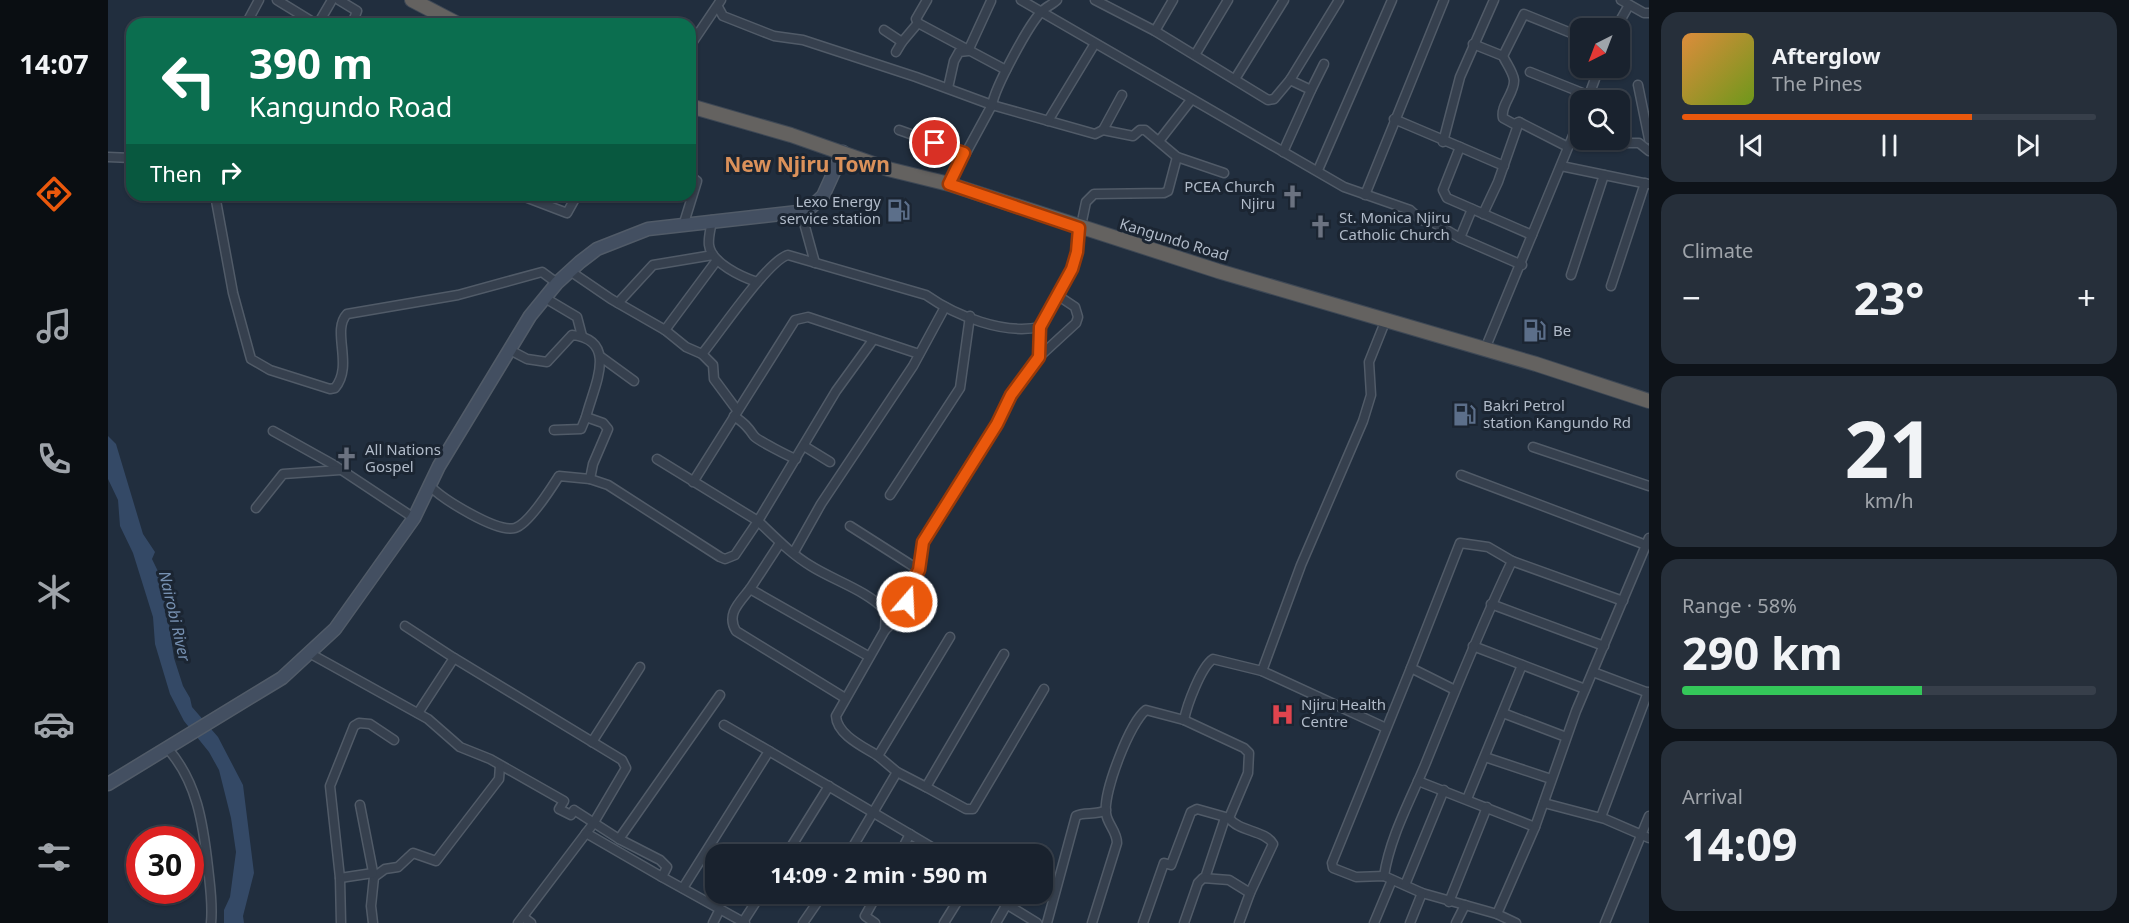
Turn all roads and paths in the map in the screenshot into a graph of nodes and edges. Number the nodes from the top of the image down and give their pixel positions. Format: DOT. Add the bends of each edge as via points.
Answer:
graph roads {
  1 [pos="259,0"];
  2 [pos="277,0"];
  3 [pos="332,0"];
  4 [pos="339,0"];
  5 [pos="412,0"];
  6 [pos="927,0"];
  7 [pos="1021,0"];
  8 [pos="1057,0"];
  9 [pos="1095,0"];
  10 [pos="1116,0"];
  11 [pos="1173,0"];
  12 [pos="1228,0"];
  13 [pos="1284,0"];
  14 [pos="1339,0"];
  15 [pos="1392,0"];
  16 [pos="1444,0"];
  17 [pos="1494,0"];
  18 [pos="991,1"];
  19 [pos="1625,2"];
  20 [pos="720,3"];
  21 [pos="1110,9"];
  22 [pos="1042,11"];
  23 [pos="1649,13"];
  24 [pos="249,18"];
  25 [pos="307,18"];
  26 [pos="321,18"];
  27 [pos="354,18"];
  28 [pos="446,18"];
  29 [pos="1619,18"];
  30 [pos="918,23"];
  31 [pos="884,30"];
  32 [pos="1155,31"];
  33 [pos="1570,33"];
  34 [pos="696,37"];
  35 [pos="902,42"];
  36 [pos="1473,44"];
  37 [pos="1095,45"];
  38 [pos="968,51"];
  39 [pos="896,52"];
  40 [pos="1195,55"];
  41 [pos="1503,56"];
  42 [pos="1324,64"];
  43 [pos="1006,70"];
  44 [pos="1530,72"];
  45 [pos="1235,79"];
  46 [pos="1290,80"];
  47 [pos="1638,85"];
  48 [pos="948,88"];
  49 [pos="1311,90"];
  50 [pos="1571,90"];
  51 [pos="1122,95"];
  52 [pos="1191,100"];
  53 [pos="992,105"];
  54 [pos="696,108"];
  55 [pos="1394,119"];
  56 [pos="1048,121"];
  57 [pos="1519,122"];
  58 [pos="899,130"];
  59 [pos="1103,130"];
  60 [pos="1649,139"];
  61 [pos="1159,141"];
  62 [pos="1443,142"];
  63 [pos="1570,142"];
  64 [pos="1630,143"];
  65 [pos="1460,147"];
  66 [pos="1568,147"];
  67 [pos="1649,151"];
  68 [pos="843,152"];
  69 [pos="1283,152"];
  70 [pos="964,153"];
  71 [pos="108,157"];
  72 [pos="1177,157"];
  73 [pos="126,158"];
  74 [pos="1504,166"];
  75 [pos="1561,166"];
  76 [pos="1318,170"];
  77 [pos="1224,173"];
  78 [pos="1604,175"];
  79 [pos="949,184"];
  80 [pos="1647,184"];
  81 [pos="1365,195"];
  82 [pos="216,201"];
  83 [pos="536,201"];
  84 [pos="574,201"];
  85 [pos="691,201"];
  86 [pos="1472,209"];
  87 [pos="801,212"];
  88 [pos="1483,214"];
  89 [pos="712,220"];
  90 [pos="684,223"];
  91 [pos="1079,228"];
  92 [pos="1532,235"];
  93 [pos="1460,238"];
  94 [pos="715,257"];
  95 [pos="815,263"];
  96 [pos="1522,265"];
  97 [pos="570,271"];
  98 [pos="1571,275"];
  99 [pos="758,282"];
  100 [pos="557,283"];
  101 [pos="1611,285"];
  102 [pos="1057,295"];
  103 [pos="545,298"];
  104 [pos="618,303"];
  105 [pos="945,307"];
  106 [pos="970,316"];
  107 [pos="1385,322"];
  108 [pos="1040,327"];
  109 [pos="665,330"];
  110 [pos="582,336"];
  111 [pos="873,340"];
  112 [pos="1485,349"];
  113 [pos="510,350"];
  114 [pos="702,354"];
  115 [pos="919,354"];
  116 [pos="601,357"];
  117 [pos="1039,357"];
  118 [pos="633,381"];
  119 [pos="1649,401"];
  120 [pos="735,413"];
  121 [pos="586,417"];
  122 [pos="554,430"];
  123 [pos="273,431"];
  124 [pos="804,446"];
  125 [pos="1533,447"];
  126 [pos="657,459"];
  127 [pos="796,459"];
  128 [pos="830,462"];
  129 [pos="341,470"];
  130 [pos="1461,475"];
  131 [pos="591,479"];
  132 [pos="693,482"];
  133 [pos="429,485"];
  134 [pos="1649,486"];
  135 [pos="890,495"];
  136 [pos="256,508"];
  137 [pos="414,518"];
  138 [pos="758,521"];
  139 [pos="850,526"];
  140 [pos="1648,542"];
  141 [pos="780,543"];
  142 [pos="794,552"];
  143 [pos="1512,561"];
  144 [pos="919,570"];
  145 [pos="750,589"];
  146 [pos="1623,601"];
  147 [pos="1491,604"];
  148 [pos="405,626"];
  149 [pos="885,630"];
  150 [pos="950,637"];
  151 [pos="1473,646"];
  152 [pos="1604,646"];
  153 [pos="311,654"];
  154 [pos="1004,654"];
  155 [pos="868,656"];
  156 [pos="454,658"];
  157 [pos="1522,665"];
  158 [pos="640,667"];
  159 [pos="1411,668"];
  160 [pos="1262,671"];
  161 [pos="1593,672"];
  162 [pos="1044,689"];
  163 [pos="1586,689"];
  164 [pos="1455,690"];
  165 [pos="1648,692"];
  166 [pos="720,695"];
  167 [pos="845,698"];
  168 [pos="418,713"];
  169 [pos="1503,713"];
  170 [pos="1184,720"];
  171 [pos="724,725"];
  172 [pos="1386,728"];
  173 [pos="1566,737"];
  174 [pos="394,740"];
  175 [pos="592,742"];
  176 [pos="168,749"];
  177 [pos="769,751"];
  178 [pos="878,756"];
  179 [pos="1485,757"];
  180 [pos="500,766"];
  181 [pos="897,772"];
  182 [pos="1551,779"];
  183 [pos="1418,781"];
  184 [pos="108,784"];
  185 [pos="829,786"];
  186 [pos="926,788"];
  187 [pos="1444,790"];
  188 [pos="1467,799"];
  189 [pos="1544,803"];
  190 [pos="360,805"];
  191 [pos="1486,807"];
  192 [pos="1106,810"];
  193 [pos="870,813"];
  194 [pos="1649,816"];
  195 [pos="1227,818"];
  196 [pos="1600,818"];
  197 [pos="593,824"];
  198 [pos="1535,827"];
  199 [pos="586,833"];
  200 [pos="910,834"];
  201 [pos="1645,837"];
  202 [pos="619,839"];
  203 [pos="792,844"];
  204 [pos="854,844"];
  205 [pos="905,844"];
  206 [pos="927,844"];
  207 [pos="374,875"];
  208 [pos="340,878"];
  209 [pos="662,878"];
  210 [pos="1205,878"];
  211 [pos="1388,878"];
  212 [pos="1405,885"];
  213 [pos="683,888"];
  214 [pos="1250,892"];
  215 [pos="1422,893"];
  216 [pos="1449,902"];
  217 [pos="755,904"];
  218 [pos="816,904"];
  219 [pos="870,904"];
  220 [pos="956,904"];
  221 [pos="1007,904"];
  222 [pos="1465,905"];
  223 [pos="720,909"];
  224 [pos="1501,918"];
  225 [pos="863,919"];
  226 [pos="521,920"];
  227 [pos="744,922"];
  228 [pos="211,923"];
  229 [pos="341,923"];
  230 [pos="374,923"];
  231 [pos="531,923"];
  232 [pos="713,923"];
  233 [pos="803,923"];
  234 [pos="875,923"];
  235 [pos="944,923"];
  236 [pos="996,923"];
  237 [pos="1037,923"];
  238 [pos="1047,923"];
  239 [pos="1092,923"];
  240 [pos="1143,923"];
  241 [pos="1184,923"];
  242 [pos="1239,923"];
  243 [pos="1374,923"];
  244 [pos="1410,923"];
  245 [pos="1456,923"];
  246 [pos="1516,923"];
  247 [pos="1605,923"];
  1 -- 24 [label="street"];
  2 -- 25 [label="street"];
  3 -- 26 [label="street"];
  4 -- 27 [label="street" via="357,11"];
  5 -- 28 [label="highway"];
  6 -- 30 [label="street" via="916,19"];
  7 -- 22 [label="street"];
  8 -- 22 [label="street"];
  9 -- 21 [label="street"];
  10 -- 21 [label="street"];
  11 -- 32 [label="street"];
  12 -- 40 [label="street"];
  13 -- 45 [label="street"];
  14 -- 46 [label="street"];
  15 -- 76 [label="street"];
  16 -- 55 [label="street"];
  17 -- 36 [label="street"];
  18 -- 38 [label="street"];
  19 -- 23 [label="street"];
  19 -- 29 [label="street"];
  20 -- 34 [label="street"];
  20 -- 48 [label="street" via="723,16 767,33 803,40"];
  21 -- 32 [label="street"];
  22 -- 37 [label="street"];
  22 -- 43 [label="street"];
  30 -- 35 [label="street"];
  30 -- 38 [label="street"];
  31 -- 35 [label="street"];
  32 -- 40 [label="street"];
  33 -- 41 [label="street" via="1524,14"];
  35 -- 39 [label="street"];
  36 -- 41 [label="street"];
  36 -- 62 [label="street"];
  37 -- 52 [label="street"];
  37 -- 56 [label="street"];
  38 -- 43 [label="street"];
  38 -- 48 [label="street" via="960,52 956,58"];
  40 -- 45 [label="street"];
  41 -- 57 [label="street" via="1514,83 1501,115 1514,124"];
  42 -- 49 [label="street"];
  43 -- 53 [label="street"];
  44 -- 50 [label="street"];
  45 -- 46 [label="street" via="1268,100 1274,99"];
  46 -- 49 [label="street"];
  47 -- 60 [label="street"];
  48 -- 53 [label="street"];
  49 -- 69 [label="street"];
  51 -- 59 [label="street"];
  52 -- 61 [label="street"];
  52 -- 69 [label="street"];
  53 -- 56 [label="street"];
  53 -- 70 [label="street"];
  54 -- 68 [label="highway, Kangundo Road"];
  55 -- 62 [label="street"];
  55 -- 81 [label="street"];
  56 -- 59 [label="street" via="1095,134"];
  57 -- 66 [label="street"];
  57 -- 74 [label="street"];
  58 -- 70 [label="street"];
  59 -- 61 [label="street" via="1133,136 1140,130"];
  61 -- 72 [label="street"];
  62 -- 65 [label="street"];
  63 -- 66 [label="street"];
  64 -- 67 [label="street" via="1639,143"];
  65 -- 74 [label="street"];
  65 -- 86 [label="street" via="1443,193"];
  66 -- 75 [label="street"];
  68 -- 79 [label="highway, Kangundo Road" via="888,169"];
  68 -- 87 [label="main road" via="824,196"];
  69 -- 76 [label="street"];
  70 -- 79 [label="street"];
  71 -- 73 [label="street"];
  72 -- 77 [label="street"];
  72 -- 91 [label="street" via="1168,191 1094,194 1086,202"];
  74 -- 88 [label="street"];
  75 -- 78 [label="street"];
  75 -- 92 [label="street"];
  76 -- 81 [label="street"];
  78 -- 80 [label="street"];
  78 -- 98 [label="street"];
  79 -- 91 [label="highway, Kangundo Road"];
  80 -- 101 [label="street"];
  81 -- 93 [label="street" via="1410,210 1421,220 1431,221"];
  82 -- 100 [label="street" via="233,293 251,359 270,370 330,389 339,384 344,370 342,324 347,314 458,295 531,273 542,272"];
  83 -- 84 [label="street" via="567,213"];
  85 -- 90 [label="street"];
  86 -- 88 [label="street"];
  86 -- 93 [label="street"];
  87 -- 89 [label="main road"];
  87 -- 95 [label="street"];
  88 -- 92 [label="street"];
  89 -- 90 [label="main road"];
  89 -- 94 [label="street" via="708,247"];
  90 -- 97 [label="main road" via="621,238 597,249"];
  91 -- 102 [label="street" via="1072,269"];
  91 -- 107 [label="highway, Kangundo Road"];
  92 -- 96 [label="street"];
  93 -- 96 [label="street"];
  94 -- 99 [label="street"];
  94 -- 104 [label="street" via="653,265"];
  94 -- 109 [label="street"];
  95 -- 99 [label="street" via="785,255"];
  95 -- 105 [label="street" via="926,295"];
  96 -- 112 [label="street"];
  97 -- 100 [label="main road"];
  97 -- 104 [label="street"];
  99 -- 114 [label="street"];
  100 -- 103 [label="main road"];
  102 -- 108 [label="street"];
  102 -- 117 [label="street" via="1075,307 1078,317"];
  103 -- 110 [label="street" via="577,317"];
  103 -- 113 [label="main road"];
  104 -- 109 [label="street"];
  105 -- 106 [label="street"];
  105 -- 115 [label="street"];
  106 -- 108 [label="street" via="1014,330"];
  106 -- 135 [label="street" via="960,388"];
  107 -- 112 [label="highway, Kangundo Road"];
  107 -- 160 [label="street" via="1370,362 1371,395 1363,421 1301,565"];
  108 -- 117 [label="street"];
  109 -- 114 [label="street"];
  110 -- 113 [label="street" via="572,335 547,362 527,359"];
  110 -- 116 [label="street" via="597,348"];
  111 -- 115 [label="street"];
  111 -- 120 [label="street" via="800,317"];
  111 -- 124 [label="street" via="836,391"];
  112 -- 119 [label="highway, Kangundo Road"];
  113 -- 133 [label="main road"];
  114 -- 120 [label="street" via="713,365 714,379"];
  115 -- 142 [label="street"];
  116 -- 118 [label="street"];
  116 -- 121 [label="street"];
  117 -- 144 [label="street" via="1011,395 923,542"];
  120 -- 127 [label="street" via="750,427 754,437"];
  120 -- 132 [label="street"];
  121 -- 122 [label="street" via="581,429"];
  121 -- 131 [label="street" via="608,429"];
  123 -- 129 [label="street"];
  124 -- 127 [label="street"];
  124 -- 128 [label="street"];
  125 -- 134 [label="street"];
  126 -- 132 [label="street"];
  127 -- 138 [label="street"];
  129 -- 136 [label="street" via="284,474"];
  129 -- 137 [label="street"];
  130 -- 140 [label="street"];
  131 -- 133 [label="street" via="559,476 522,525 507,529 460,508"];
  131 -- 138 [label="street" via="608,485 724,559 735,555"];
  132 -- 138 [label="street"];
  133 -- 137 [label="main road"];
  137 -- 153 [label="main road" via="342,620"];
  138 -- 141 [label="street"];
  139 -- 144 [label="street"];
  140 -- 146 [label="street"];
  141 -- 142 [label="street"];
  141 -- 145 [label="street"];
  142 -- 149 [label="street" via="810,566 881,606 886,611"];
  143 -- 146 [label="street"];
  143 -- 147 [label="street"];
  143 -- 159 [label="street" via="1488,547 1460,543"];
  144 -- 149 [label="street" via="907,591 906,610"];
  145 -- 155 [label="street"];
  145 -- 167 [label="street" via="731,615 736,631"];
  146 -- 152 [label="street"];
  147 -- 151 [label="street"];
  147 -- 152 [label="street"];
  148 -- 156 [label="street"];
  149 -- 155 [label="street"];
  150 -- 178 [label="street"];
  151 -- 157 [label="street"];
  151 -- 164 [label="street"];
  152 -- 161 [label="street"];
  153 -- 168 [label="street"];
  153 -- 176 [label="main road" via="282,678"];
  154 -- 186 [label="street"];
  155 -- 167 [label="street"];
  156 -- 168 [label="street"];
  156 -- 175 [label="street"];
  157 -- 163 [label="street"];
  157 -- 169 [label="street"];
  158 -- 175 [label="street"];
  159 -- 164 [label="street"];
  159 -- 172 [label="street"];
  160 -- 170 [label="street" via="1213,659 1191,698"];
  160 -- 172 [label="street"];
  161 -- 163 [label="street"];
  161 -- 165 [label="street"];
  162 -- 186 [label="street" via="973,809"];
  163 -- 173 [label="street"];
  164 -- 183 [label="street"];
  165 -- 196 [label="street"];
  166 -- 202 [label="street"];
  167 -- 178 [label="street" via="836,716 840,727"];
  168 -- 180 [label="street" via="460,747"];
  169 -- 173 [label="street"];
  169 -- 179 [label="street"];
  170 -- 192 [label="street" via="1153,710 1141,714 1109,785"];
  170 -- 195 [label="street" via="1249,753 1248,773"];
  171 -- 177 [label="street"];
  172 -- 211 [label="street" via="1332,863 1345,875"];
  173 -- 182 [label="street"];
  174 -- 208 [label="street" via="370,724 359,723 349,737 330,786 329,799"];
  175 -- 197 [label="street" via="622,760 626,768"];
  176 -- 184 [label="main road"];
  176 -- 228 [label="street" via="182,764 203,820 213,908"];
  177 -- 185 [label="street"];
  177 -- 213 [label="street"];
  178 -- 181 [label="street"];
  179 -- 182 [label="street"];
  179 -- 188 [label="street"];
  180 -- 197 [label="street" via="564,801 559,809 571,815 574,810"];
  180 -- 207 [label="street" via="499,779 436,861 413,853 398,867"];
  181 -- 186 [label="street"];
  181 -- 193 [label="street"];
  182 -- 189 [label="street"];
  183 -- 187 [label="street"];
  183 -- 211 [label="street" via="1392,843"];
  185 -- 193 [label="street"];
  185 -- 203 [label="street"];
  187 -- 188 [label="street"];
  187 -- 212 [label="street"];
  188 -- 191 [label="street"];
  189 -- 196 [label="street"];
  189 -- 198 [label="street"];
  190 -- 207 [label="street"];
  191 -- 198 [label="street"];
  191 -- 216 [label="street"];
  192 -- 238 [label="street" via="1098,815 1076,816"];
  192 -- 239 [label="street" via="1117,843"];
  193 -- 200 [label="street"];
  193 -- 204 [label="street"];
  194 -- 201 [label="street"];
  195 -- 210 [label="street"];
  195 -- 214 [label="street" via="1273,842"];
  195 -- 240 [label="street" via="1197,809 1191,812 1171,865 1164,863 1160,871"];
  196 -- 201 [label="street"];
  197 -- 199 [label="street"];
  197 -- 202 [label="street"];
  198 -- 224 [label="street"];
  199 -- 209 [label="street"];
  199 -- 226 [label="street"];
  200 -- 205 [label="street"];
  200 -- 206 [label="street"];
  201 -- 247 [label="street"];
  202 -- 209 [label="street" via="660,860 667,867"];
  207 -- 208 [label="street"];
  207 -- 230 [label="street"];
  208 -- 229 [label="street"];
  209 -- 213 [label="street"];
  210 -- 214 [label="street" via="1229,880"];
  210 -- 241 [label="street" via="1198,883"];
  211 -- 212 [label="street"];
  211 -- 243 [label="street"];
  212 -- 215 [label="street"];
  213 -- 223 [label="street"];
  214 -- 242 [label="street"];
  215 -- 216 [label="street"];
  215 -- 244 [label="street"];
  216 -- 222 [label="street"];
  217 -- 227 [label="street"];
  218 -- 233 [label="street"];
  219 -- 225 [label="street"];
  220 -- 235 [label="street"];
  221 -- 236 [label="street"];
  221 -- 237 [label="street"];
  222 -- 224 [label="street"];
  222 -- 245 [label="street"];
  223 -- 227 [label="street"];
  223 -- 232 [label="street"];
  224 -- 246 [label="street"];
  225 -- 234 [label="street"];
  226 -- 231 [label="street"];
}
